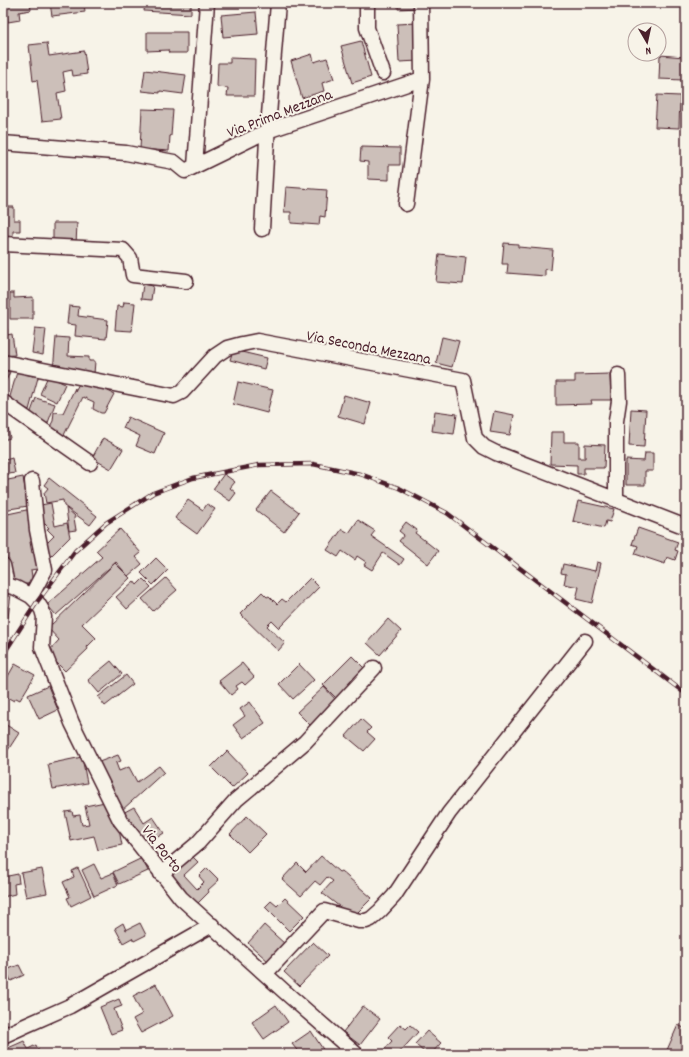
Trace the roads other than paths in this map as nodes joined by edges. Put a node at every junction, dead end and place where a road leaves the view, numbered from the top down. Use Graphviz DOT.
graph roads {
  1 [pos="207,3"];
  2 [pos="278,3"];
  3 [pos="367,3"];
  4 [pos="421,3"];
  5 [pos="383,73"];
  6 [pos="422,79"];
  7 [pos="267,132"];
  8 [pos="3,143"];
  9 [pos="195,166"];
  10 [pos="406,204"];
  11 [pos="262,229"];
  12 [pos="3,244"];
  13 [pos="186,281"];
  14 [pos="3,362"];
  15 [pos="618,375"];
  16 [pos="3,402"];
  17 [pos="90,463"];
  18 [pos="32,481"];
  19 [pos="616,500"];
  20 [pos="686,527"];
  21 [pos="3,565"];
  22 [pos="5,585"];
  23 [pos="34,599"];
  24 [pos="585,641"];
  25 [pos="374,668"];
  26 [pos="161,874"];
  27 [pos="212,925"];
  28 [pos="265,974"];
  29 [pos="3,1036"];
  30 [pos="356,1054"];
  1 -- 9 [label="street"];
  2 -- 7 [label="street"];
  3 -- 5 [label="street"];
  4 -- 6 [label="street"];
  6 -- 7 [label="street, Via Prima Mezzana"];
  6 -- 10 [label="street"];
  7 -- 9 [label="street, Via Prima Mezzana"];
  7 -- 11 [label="street"];
  8 -- 9 [label="street, Via Prima Mezzana"];
  12 -- 13 [label="street"];
  14 -- 19 [label="street, Via Seconda Mezzana"];
  15 -- 19 [label="street"];
  16 -- 17 [label="street"];
  18 -- 23 [label="street"];
  19 -- 20 [label="street, Via Seconda Mezzana"];
  21 -- 22 [label="street"];
  22 -- 23 [label="street"];
  23 -- 26 [label="street, Via Porto"];
  24 -- 28 [label="street"];
  25 -- 26 [label="street"];
  26 -- 27 [label="street, Via Porto"];
  27 -- 28 [label="street, Via Porto"];
  27 -- 29 [label="street"];
  28 -- 30 [label="street, Via Porto"];
}
